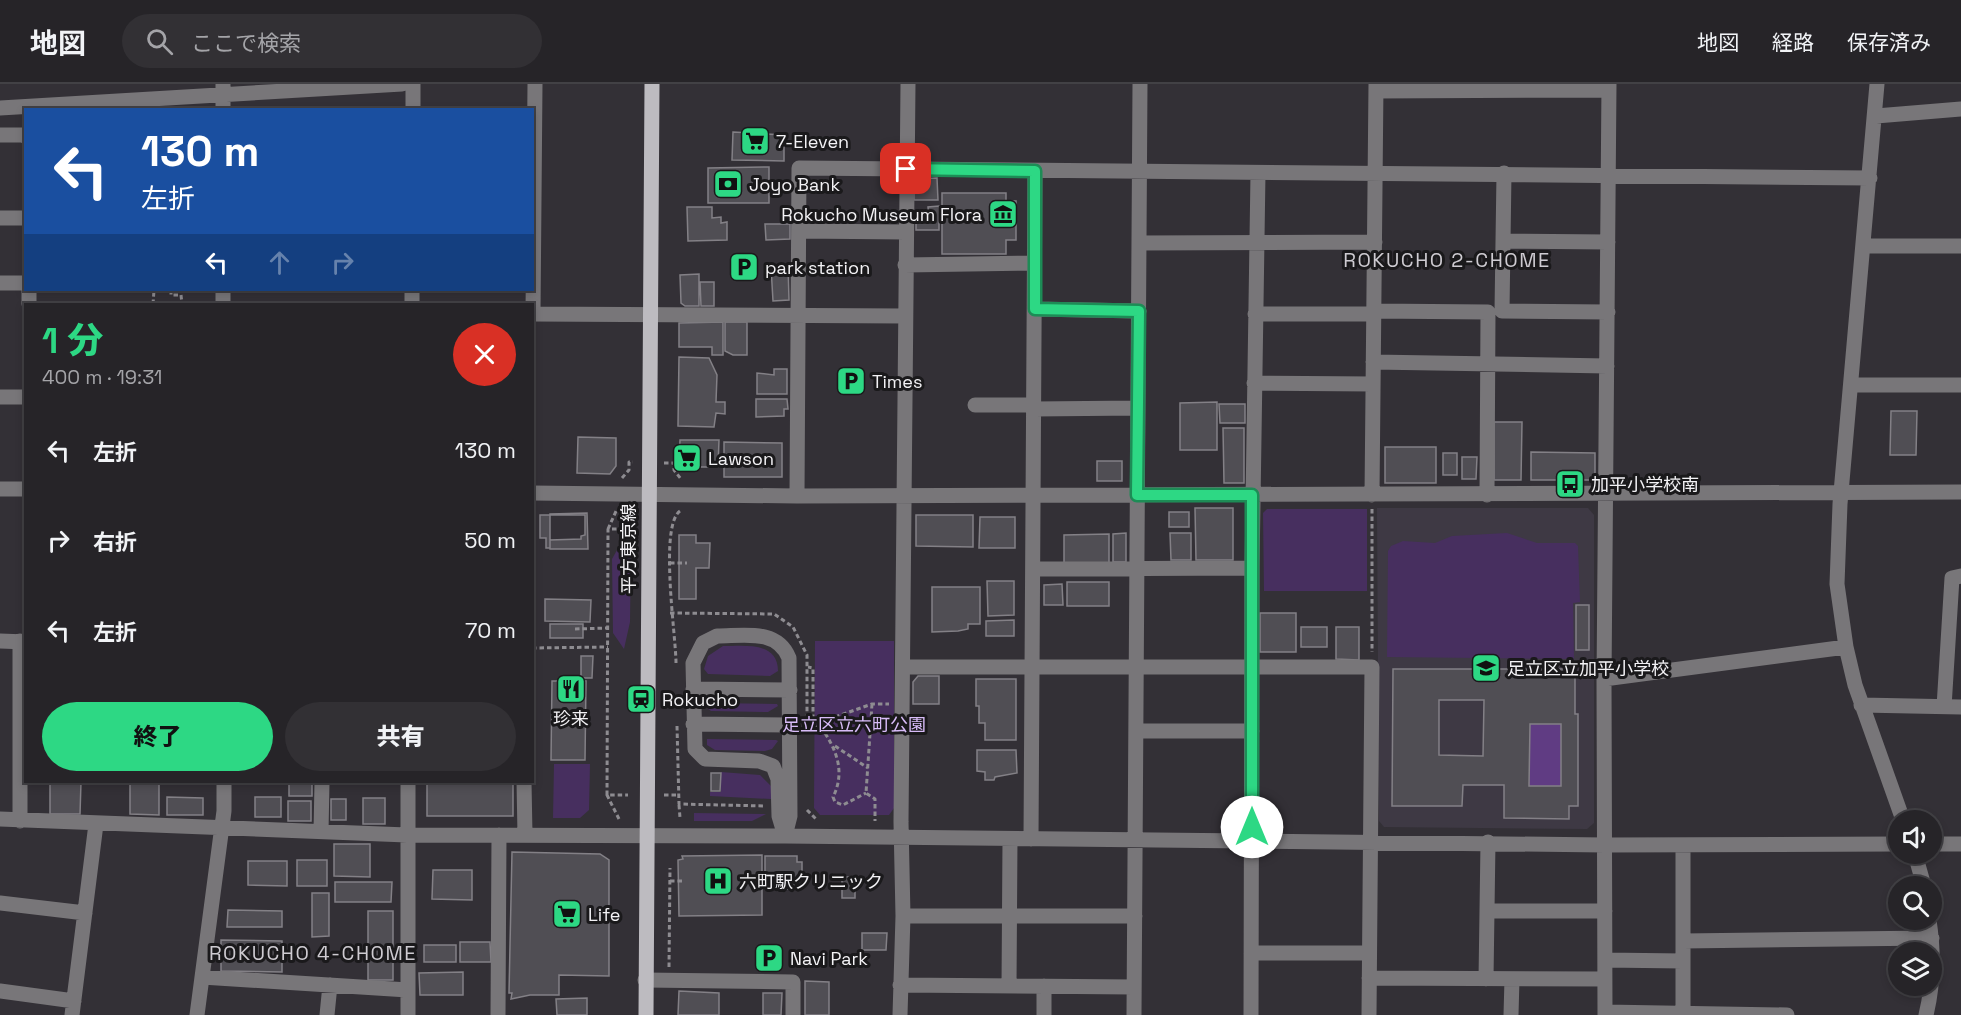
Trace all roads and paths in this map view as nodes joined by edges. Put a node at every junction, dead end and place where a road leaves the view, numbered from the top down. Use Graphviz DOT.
graph roads {
  1 [pos="390,84"];
  2 [pos="402,84"];
  3 [pos="413,84"];
  4 [pos="535,84"];
  5 [pos="652,84"];
  6 [pos="908,84"];
  7 [pos="1140,84"];
  8 [pos="1877,84"];
  9 [pos="1376,87"];
  10 [pos="1609,87"];
  11 [pos="223,96"];
  12 [pos="0,108"];
  13 [pos="413,108"];
  14 [pos="1961,109"];
  15 [pos="1876,116"];
  16 [pos="0,135"];
  17 [pos="24,135"];
  18 [pos="534,152"];
  19 [pos="906,169"];
  20 [pos="1375,171"];
  21 [pos="1139,172"];
  22 [pos="1035,173"];
  23 [pos="1258,173"];
  24 [pos="1504,173"];
  25 [pos="1608,174"];
  26 [pos="1870,178"];
  27 [pos="0,218"];
  28 [pos="24,218"];
  29 [pos="799,231"];
  30 [pos="906,232"];
  31 [pos="1257,241"];
  32 [pos="1503,241"];
  33 [pos="1375,242"];
  34 [pos="1608,242"];
  35 [pos="1139,243"];
  36 [pos="1864,246"];
  37 [pos="1961,246"];
  38 [pos="1034,263"];
  39 [pos="905,265"];
  40 [pos="0,282"];
  41 [pos="24,283"];
  42 [pos="171,291"];
  43 [pos="182,303"];
  44 [pos="1035,309"];
  45 [pos="1139,311"];
  46 [pos="1374,312"];
  47 [pos="1495,312"];
  48 [pos="1608,312"];
  49 [pos="534,314"];
  50 [pos="649,314"];
  51 [pos="798,314"];
  52 [pos="1255,314"];
  53 [pos="905,316"];
  54 [pos="1373,362"];
  55 [pos="1488,364"];
  56 [pos="1607,366"];
  57 [pos="1254,383"];
  58 [pos="1373,384"];
  59 [pos="1852,385"];
  60 [pos="1961,385"];
  61 [pos="0,397"];
  62 [pos="24,397"];
  63 [pos="975,405"];
  64 [pos="1034,407"];
  65 [pos="1138,408"];
  66 [pos="0,489"];
  67 [pos="24,489"];
  68 [pos="1841,492"];
  69 [pos="1961,492"];
  70 [pos="534,493"];
  71 [pos="1607,494"];
  72 [pos="648,495"];
  73 [pos="904,495"];
  74 [pos="1137,495"];
  75 [pos="1252,495"];
  76 [pos="1372,495"];
  77 [pos="1487,495"];
  78 [pos="797,496"];
  79 [pos="1034,496"];
  80 [pos="691,510"];
  81 [pos="648,529"];
  82 [pos="670,563"];
  83 [pos="687,563"];
  84 [pos="1252,567"];
  85 [pos="1034,568"];
  86 [pos="1137,568"];
  87 [pos="1961,576"];
  88 [pos="608,628"];
  89 [pos="575,629"];
  90 [pos="0,641"];
  91 [pos="22,642"];
  92 [pos="608,647"];
  93 [pos="1846,647"];
  94 [pos="534,648"];
  95 [pos="676,663"];
  96 [pos="807,667"];
  97 [pos="903,667"];
  98 [pos="1034,667"];
  99 [pos="1252,667"];
  100 [pos="1372,667"];
  101 [pos="1136,668"];
  102 [pos="1604,679"];
  103 [pos="693,689"];
  104 [pos="790,690"];
  105 [pos="872,704"];
  106 [pos="902,704"];
  107 [pos="1861,705"];
  108 [pos="1944,707"];
  109 [pos="1961,707"];
  110 [pos="677,723"];
  111 [pos="693,724"];
  112 [pos="790,725"];
  113 [pos="821,725"];
  114 [pos="807,727"];
  115 [pos="1136,731"];
  116 [pos="1252,731"];
  117 [pos="835,746"];
  118 [pos="868,768"];
  119 [pos="224,783"];
  120 [pos="322,783"];
  121 [pos="408,783"];
  122 [pos="524,783"];
  123 [pos="866,793"];
  124 [pos="607,795"];
  125 [pos="628,795"];
  126 [pos="664,795"];
  127 [pos="677,795"];
  128 [pos="679,804"];
  129 [pos="784,806"];
  130 [pos="1899,810"];
  131 [pos="680,818"];
  132 [pos="0,819"];
  133 [pos="619,819"];
  134 [pos="828,820"];
  135 [pos="882,820"];
  136 [pos="20,821"];
  137 [pos="96,824"];
  138 [pos="220,828"];
  139 [pos="321,832"];
  140 [pos="407,835"];
  141 [pos="499,835"];
  142 [pos="525,835"];
  143 [pos="646,836"];
  144 [pos="785,836"];
  145 [pos="901,838"];
  146 [pos="1010,839"];
  147 [pos="1031,839"];
  148 [pos="1134,840"];
  149 [pos="1252,841"];
  150 [pos="1370,842"];
  151 [pos="1488,842"];
  152 [pos="1602,844"];
  153 [pos="1888,844"];
  154 [pos="1942,844"];
  155 [pos="1961,844"];
  156 [pos="1683,845"];
  157 [pos="670,868"];
  158 [pos="669,881"];
  159 [pos="684,881"];
  160 [pos="0,903"];
  161 [pos="1487,911"];
  162 [pos="1605,911"];
  163 [pos="85,914"];
  164 [pos="1010,915"];
  165 [pos="903,916"];
  166 [pos="1135,916"];
  167 [pos="1931,930"];
  168 [pos="1932,938"];
  169 [pos="1683,941"];
  170 [pos="1251,953"];
  171 [pos="1369,954"];
  172 [pos="1605,960"];
  173 [pos="1683,961"];
  174 [pos="673,973"];
  175 [pos="202,978"];
  176 [pos="1369,978"];
  177 [pos="1486,979"];
  178 [pos="1512,979"];
  179 [pos="1605,979"];
  180 [pos="645,980"];
  181 [pos="330,985"];
  182 [pos="900,985"];
  183 [pos="1009,986"];
  184 [pos="1044,986"];
  185 [pos="1134,987"];
  186 [pos="408,990"];
  187 [pos="0,992"];
  188 [pos="73,1008"];
  189 [pos="1605,1013"];
  190 [pos="1680,1014"];
  191 [pos="197,1015"];
  192 [pos="327,1015"];
  193 [pos="408,1015"];
  194 [pos="498,1015"];
  195 [pos="646,1015"];
  196 [pos="793,1015"];
  197 [pos="900,1015"];
  198 [pos="1044,1015"];
  199 [pos="1134,1015"];
  200 [pos="1251,1015"];
  201 [pos="1369,1015"];
  202 [pos="1511,1015"];
  203 [pos="1736,1015"];
  204 [pos="1787,1015"];
  205 [pos="1926,1015"];
  1 -- 2 [label="street"];
  1 -- 11 [label="street"];
  3 -- 13 [label="street"];
  4 -- 18 [label="street"];
  5 -- 50 [label="main road, 平方東京線"];
  6 -- 19 [label="street"];
  7 -- 21 [label="street"];
  8 -- 15 [label="street"];
  9 -- 10 [label="street"];
  9 -- 20 [label="street"];
  10 -- 25 [label="street"];
  11 -- 12 [label="street"];
  14 -- 15 [label="street"];
  15 -- 26 [label="street"];
  16 -- 17 [label="street"];
  19 -- 22 [label="street"];
  19 -- 29 [label="street"];
  19 -- 30 [label="street"];
  20 -- 23 [label="street"];
  20 -- 24 [label="street"];
  20 -- 33 [label="street"];
  21 -- 22 [label="street"];
  21 -- 23 [label="street"];
  21 -- 35 [label="street"];
  22 -- 38 [label="street"];
  23 -- 31 [label="street"];
  24 -- 25 [label="street"];
  24 -- 32 [label="street"];
  25 -- 26 [label="street"];
  25 -- 34 [label="street"];
  26 -- 36 [label="street"];
  27 -- 28 [label="street"];
  29 -- 30 [label="street"];
  29 -- 51 [label="street"];
  30 -- 39 [label="street"];
  31 -- 33 [label="street"];
  31 -- 35 [label="street"];
  31 -- 52 [label="street"];
  32 -- 34 [label="street"];
  32 -- 47 [label="street"];
  33 -- 46 [label="street"];
  34 -- 48 [label="street"];
  35 -- 45 [label="street"];
  36 -- 37 [label="street"];
  36 -- 59 [label="street"];
  38 -- 39 [label="street"];
  38 -- 44 [label="street"];
  39 -- 53 [label="street"];
  40 -- 41 [label="street"];
  42 -- 43 [label="path"];
  44 -- 45 [label="street"];
  44 -- 64 [label="street"];
  45 -- 65 [label="street"];
  46 -- 47 [label="street"];
  46 -- 52 [label="street"];
  46 -- 54 [label="street"];
  47 -- 48 [label="street"];
  47 -- 55 [label="street"];
  48 -- 56 [label="street"];
  49 -- 50 [label="street"];
  50 -- 51 [label="street"];
  50 -- 72 [label="main road, 平方東京線"];
  51 -- 53 [label="street"];
  51 -- 78 [label="street"];
  52 -- 57 [label="street"];
  53 -- 73 [label="street"];
  54 -- 55 [label="street"];
  54 -- 58 [label="street"];
  55 -- 56 [label="street"];
  55 -- 77 [label="street"];
  56 -- 71 [label="street"];
  57 -- 58 [label="street"];
  57 -- 75 [label="street"];
  58 -- 76 [label="street"];
  59 -- 60 [label="street"];
  59 -- 68 [label="street"];
  61 -- 62 [label="street"];
  63 -- 64 [label="street"];
  64 -- 65 [label="street"];
  64 -- 79 [label="street"];
  65 -- 74 [label="street"];
  66 -- 67 [label="street"];
  68 -- 69 [label="street"];
  68 -- 71 [label="street"];
  68 -- 93 [label="street"];
  70 -- 72 [label="street"];
  71 -- 77 [label="street"];
  71 -- 102 [label="street"];
  72 -- 78 [label="street"];
  72 -- 81 [label="main road, 平方東京線"];
  73 -- 78 [label="street"];
  73 -- 79 [label="street"];
  73 -- 97 [label="street"];
  74 -- 75 [label="street"];
  74 -- 79 [label="street"];
  74 -- 86 [label="street"];
  75 -- 76 [label="street"];
  75 -- 84 [label="street"];
  76 -- 77 [label="street"];
  76 -- 100 [label="path"];
  79 -- 85 [label="street"];
  80 -- 82 [label="path"];
  81 -- 88 [label="path"];
  81 -- 143 [label="main road, 平方東京線"];
  82 -- 83 [label="path"];
  82 -- 95 [label="path"];
  84 -- 86 [label="street"];
  84 -- 99 [label="street"];
  85 -- 86 [label="street"];
  85 -- 98 [label="street"];
  86 -- 101 [label="street"];
  87 -- 108 [label="street"];
  88 -- 89 [label="path"];
  88 -- 92 [label="path"];
  90 -- 91 [label="street"];
  91 -- 136 [label="street"];
  92 -- 94 [label="path"];
  92 -- 124 [label="path"];
  93 -- 102 [label="street"];
  93 -- 107 [label="street"];
  96 -- 113 [label="path"];
  97 -- 98 [label="street"];
  97 -- 106 [label="street"];
  98 -- 101 [label="street"];
  98 -- 147 [label="street"];
  99 -- 100 [label="street"];
  99 -- 101 [label="street"];
  99 -- 116 [label="street"];
  100 -- 150 [label="street"];
  101 -- 115 [label="street"];
  102 -- 152 [label="street"];
  103 -- 104 [label="street"];
  103 -- 104 [label="street"];
  103 -- 111 [label="street"];
  104 -- 112 [label="street"];
  105 -- 106 [label="path"];
  105 -- 113 [label="path"];
  105 -- 118 [label="path"];
  106 -- 145 [label="street"];
  107 -- 108 [label="street"];
  107 -- 130 [label="street"];
  108 -- 109 [label="street"];
  110 -- 127 [label="path"];
  111 -- 112 [label="street"];
  111 -- 129 [label="street"];
  112 -- 129 [label="street"];
  113 -- 114 [label="path"];
  113 -- 117 [label="path"];
  115 -- 116 [label="street"];
  115 -- 148 [label="street"];
  116 -- 149 [label="street"];
  117 -- 118 [label="path"];
  117 -- 123 [label="path"];
  118 -- 123 [label="path"];
  119 -- 138 [label="street"];
  120 -- 139 [label="street"];
  121 -- 140 [label="street"];
  122 -- 142 [label="street"];
  123 -- 135 [label="path"];
  124 -- 125 [label="path"];
  124 -- 133 [label="path"];
  126 -- 127 [label="path"];
  127 -- 128 [label="path"];
  128 -- 129 [label="path"];
  128 -- 131 [label="path"];
  129 -- 134 [label="path"];
  129 -- 144 [label="street"];
  132 -- 136 [label="street"];
  136 -- 137 [label="street"];
  137 -- 138 [label="street"];
  137 -- 163 [label="street"];
  138 -- 139 [label="street"];
  138 -- 175 [label="street"];
  139 -- 140 [label="street"];
  140 -- 141 [label="street"];
  140 -- 186 [label="street"];
  141 -- 142 [label="street"];
  141 -- 194 [label="street"];
  142 -- 143 [label="street"];
  143 -- 144 [label="street"];
  143 -- 180 [label="main road, 平方東京線"];
  144 -- 145 [label="street"];
  145 -- 146 [label="street"];
  145 -- 165 [label="street"];
  146 -- 147 [label="street"];
  146 -- 164 [label="street"];
  147 -- 148 [label="street"];
  148 -- 149 [label="street"];
  148 -- 166 [label="street"];
  149 -- 150 [label="street"];
  149 -- 170 [label="street"];
  150 -- 151 [label="street"];
  150 -- 171 [label="street"];
  151 -- 152 [label="street"];
  151 -- 161 [label="street"];
  152 -- 156 [label="street"];
  152 -- 162 [label="street"];
  153 -- 156 [label="street"];
  154 -- 155 [label="street"];
  156 -- 169 [label="street"];
  157 -- 158 [label="path"];
  158 -- 159 [label="path"];
  158 -- 174 [label="path"];
  160 -- 163 [label="street"];
  161 -- 162 [label="street"];
  161 -- 177 [label="street"];
  162 -- 172 [label="street"];
  163 -- 188 [label="street"];
  164 -- 165 [label="street"];
  164 -- 166 [label="street"];
  164 -- 183 [label="street"];
  165 -- 182 [label="street"];
  166 -- 185 [label="street"];
  167 -- 168 [label="street"];
  168 -- 169 [label="street"];
  168 -- 205 [label="street"];
  169 -- 173 [label="street"];
  170 -- 171 [label="street"];
  170 -- 200 [label="street"];
  171 -- 176 [label="street"];
  172 -- 173 [label="street"];
  172 -- 179 [label="street"];
  173 -- 190 [label="street"];
  175 -- 181 [label="street"];
  175 -- 191 [label="street"];
  176 -- 177 [label="street"];
  176 -- 201 [label="street"];
  177 -- 178 [label="street"];
  178 -- 179 [label="street"];
  178 -- 202 [label="street"];
  179 -- 189 [label="street"];
  180 -- 195 [label="main road, 平方東京線"];
  180 -- 196 [label="street"];
  181 -- 186 [label="street"];
  181 -- 192 [label="street"];
  182 -- 183 [label="street"];
  182 -- 197 [label="street"];
  183 -- 184 [label="street"];
  184 -- 185 [label="street"];
  184 -- 198 [label="street"];
  185 -- 199 [label="street"];
  186 -- 193 [label="street"];
  187 -- 188 [label="street"];
  189 -- 190 [label="street"];
  190 -- 203 [label="street"];
  203 -- 204 [label="street"];
}
